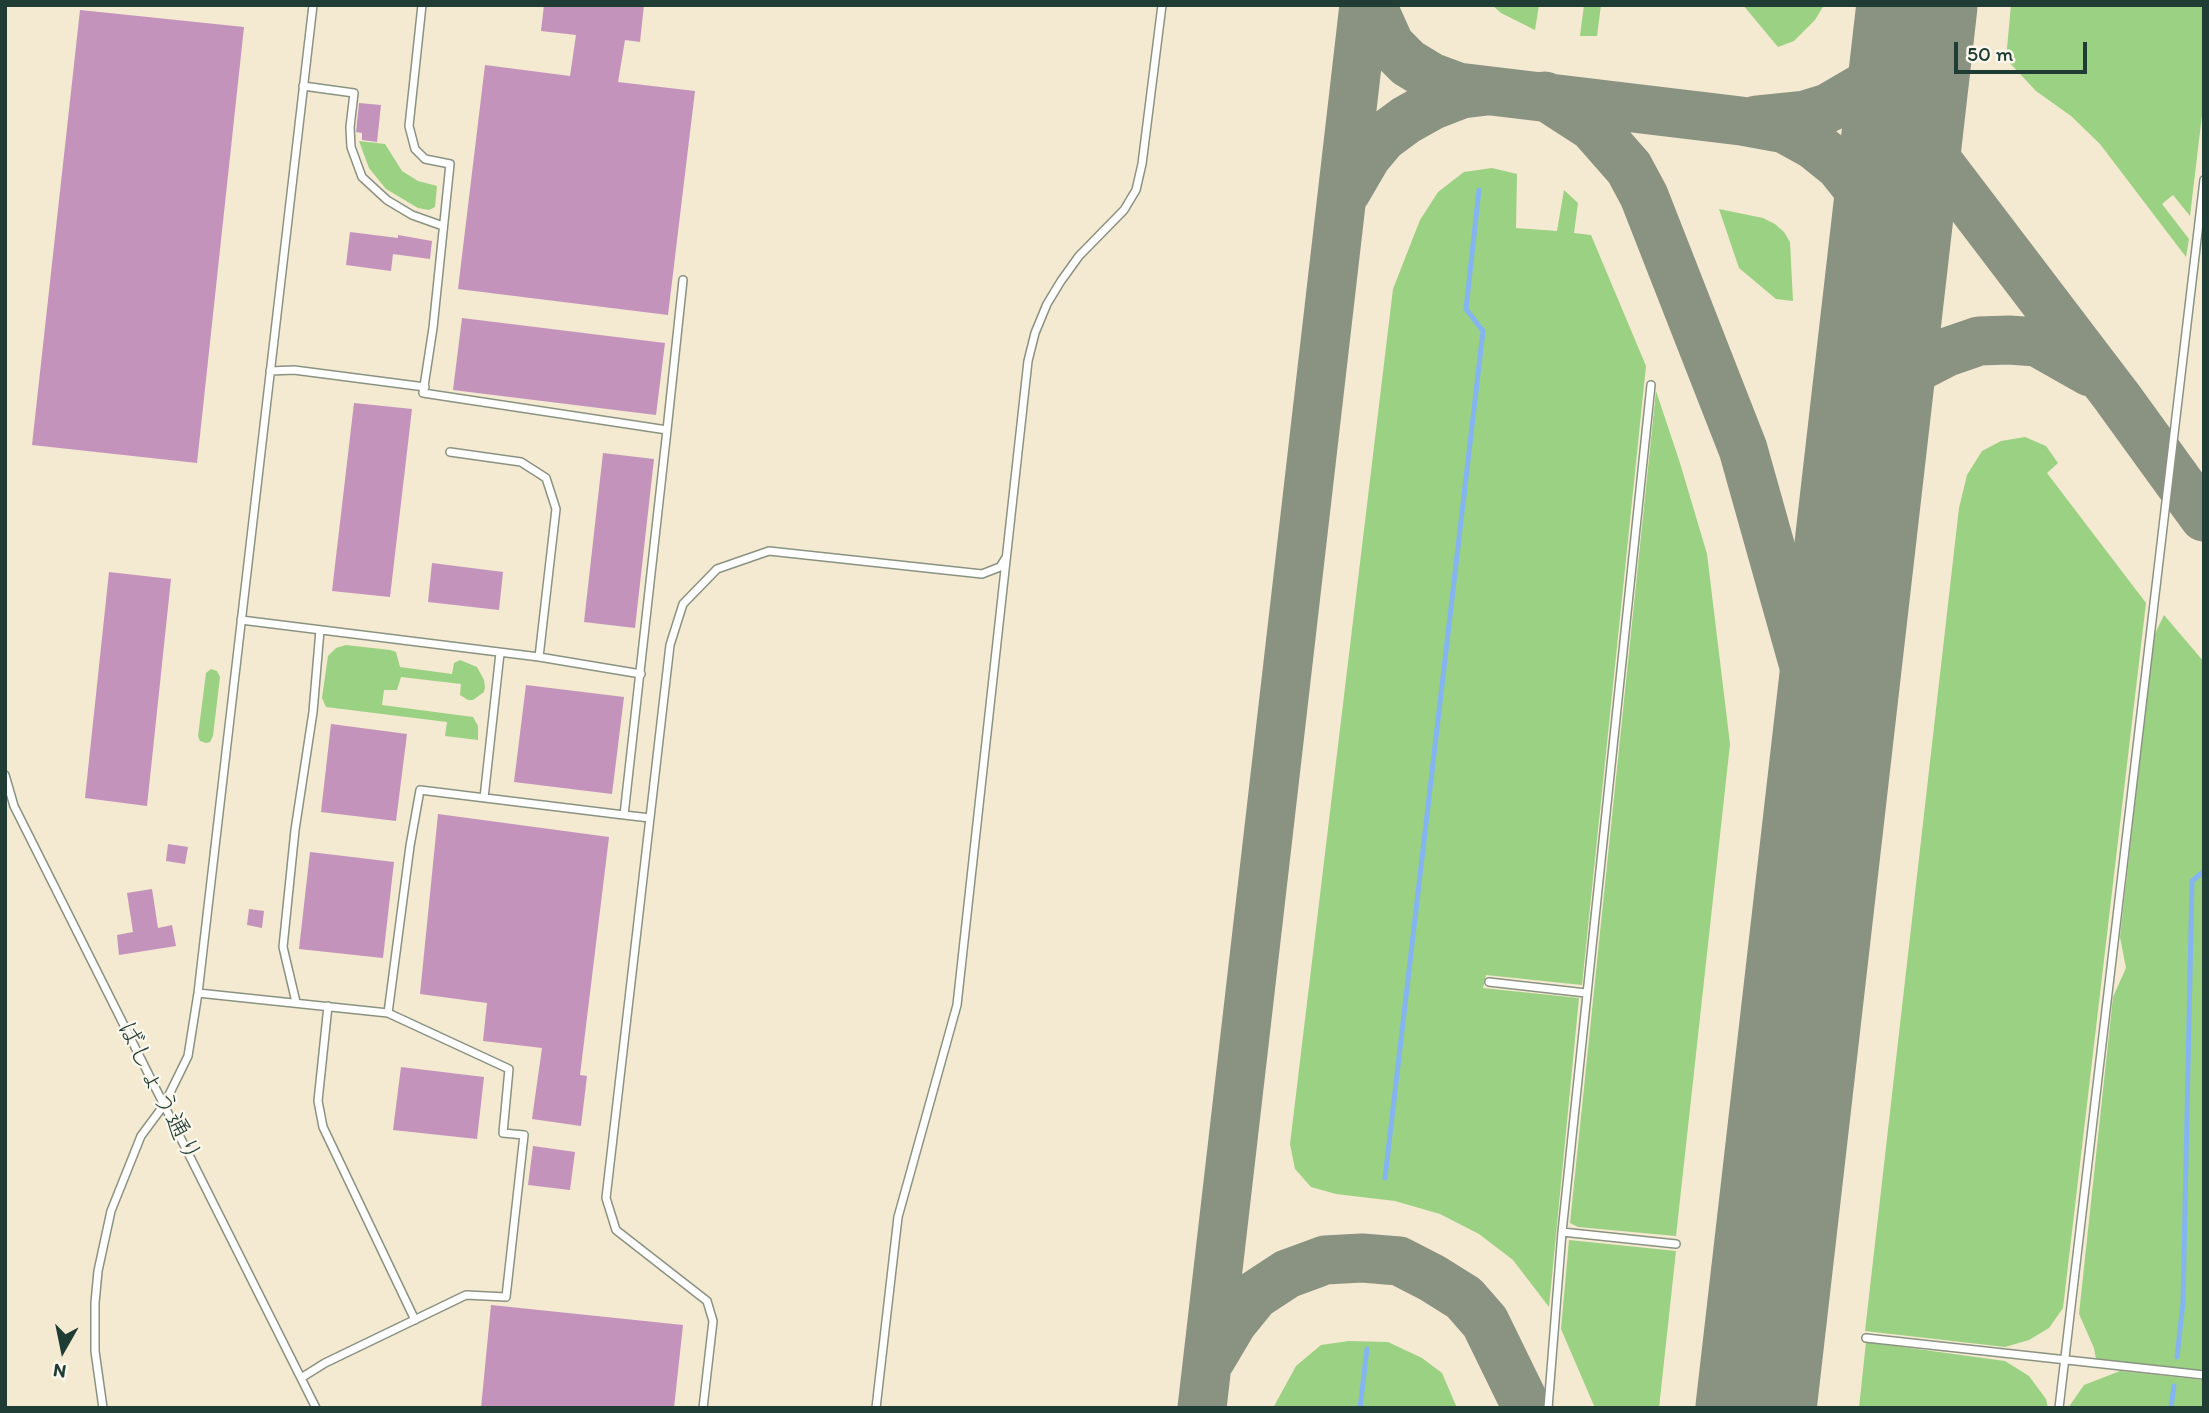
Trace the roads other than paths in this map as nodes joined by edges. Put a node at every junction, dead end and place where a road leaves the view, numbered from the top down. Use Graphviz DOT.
graph roads {
  1 [pos="313,5"];
  2 [pos="422,5"];
  3 [pos="1162,5"];
  4 [pos="303,86"];
  5 [pos="2204,180"];
  6 [pos="443,226"];
  7 [pos="683,280"];
  8 [pos="270,371"];
  9 [pos="1651,385"];
  10 [pos="425,387"];
  11 [pos="667,430"];
  12 [pos="450,452"];
  13 [pos="1006,557"];
  14 [pos="241,620"];
  15 [pos="320,630"];
  16 [pos="499,653"];
  17 [pos="539,657"];
  18 [pos="641,674"];
  19 [pos="5,775"];
  20 [pos="484,798"];
  21 [pos="14,806"];
  22 [pos="5,812"];
  23 [pos="624,815"];
  24 [pos="650,818"];
  25 [pos="1489,982"];
  26 [pos="198,993"];
  27 [pos="1586,993"];
  28 [pos="296,1002"];
  29 [pos="328,1006"];
  30 [pos="388,1013"];
  31 [pos="164,1105"];
  32 [pos="1562,1232"];
  33 [pos="1676,1244"];
  34 [pos="415,1320"];
  35 [pos="1867,1338"];
  36 [pos="2064,1359"];
  37 [pos="2204,1375"];
  38 [pos="301,1378"];
  39 [pos="103,1408"];
  40 [pos="316,1408"];
  41 [pos="703,1408"];
  42 [pos="876,1408"];
  43 [pos="1548,1408"];
  44 [pos="2059,1408"];
  1 -- 4 [label="lane"];
  2 -- 6 [label="lane"];
  3 -- 13 [label="lane"];
  4 -- 6 [label="lane"];
  4 -- 8 [label="lane"];
  5 -- 36 [label="lane"];
  6 -- 10 [label="lane"];
  7 -- 11 [label="lane"];
  8 -- 10 [label="lane"];
  8 -- 14 [label="lane"];
  9 -- 27 [label="lane"];
  10 -- 11 [label="lane"];
  11 -- 18 [label="lane"];
  12 -- 17 [label="lane"];
  13 -- 24 [label="lane"];
  13 -- 42 [label="lane"];
  14 -- 15 [label="lane"];
  14 -- 26 [label="lane"];
  15 -- 16 [label="lane"];
  15 -- 28 [label="lane"];
  16 -- 17 [label="lane"];
  16 -- 20 [label="lane"];
  17 -- 18 [label="lane"];
  18 -- 23 [label="lane"];
  19 -- 21 [label="lane, ばしょう通り"];
  20 -- 23 [label="lane"];
  20 -- 30 [label="lane"];
  21 -- 22 [label="lane"];
  21 -- 31 [label="lane, ばしょう通り"];
  23 -- 24 [label="lane"];
  24 -- 41 [label="lane"];
  25 -- 27 [label="lane"];
  26 -- 28 [label="lane"];
  26 -- 31 [label="lane"];
  27 -- 32 [label="lane"];
  28 -- 29 [label="lane"];
  29 -- 30 [label="lane"];
  29 -- 34 [label="lane"];
  30 -- 34 [label="lane"];
  31 -- 38 [label="lane, ばしょう通り"];
  31 -- 39 [label="lane"];
  32 -- 33 [label="lane"];
  32 -- 43 [label="lane"];
  34 -- 38 [label="lane"];
  35 -- 36 [label="lane"];
  36 -- 37 [label="lane"];
  36 -- 44 [label="lane"];
  38 -- 40 [label="lane, ばしょう通り"];
}
